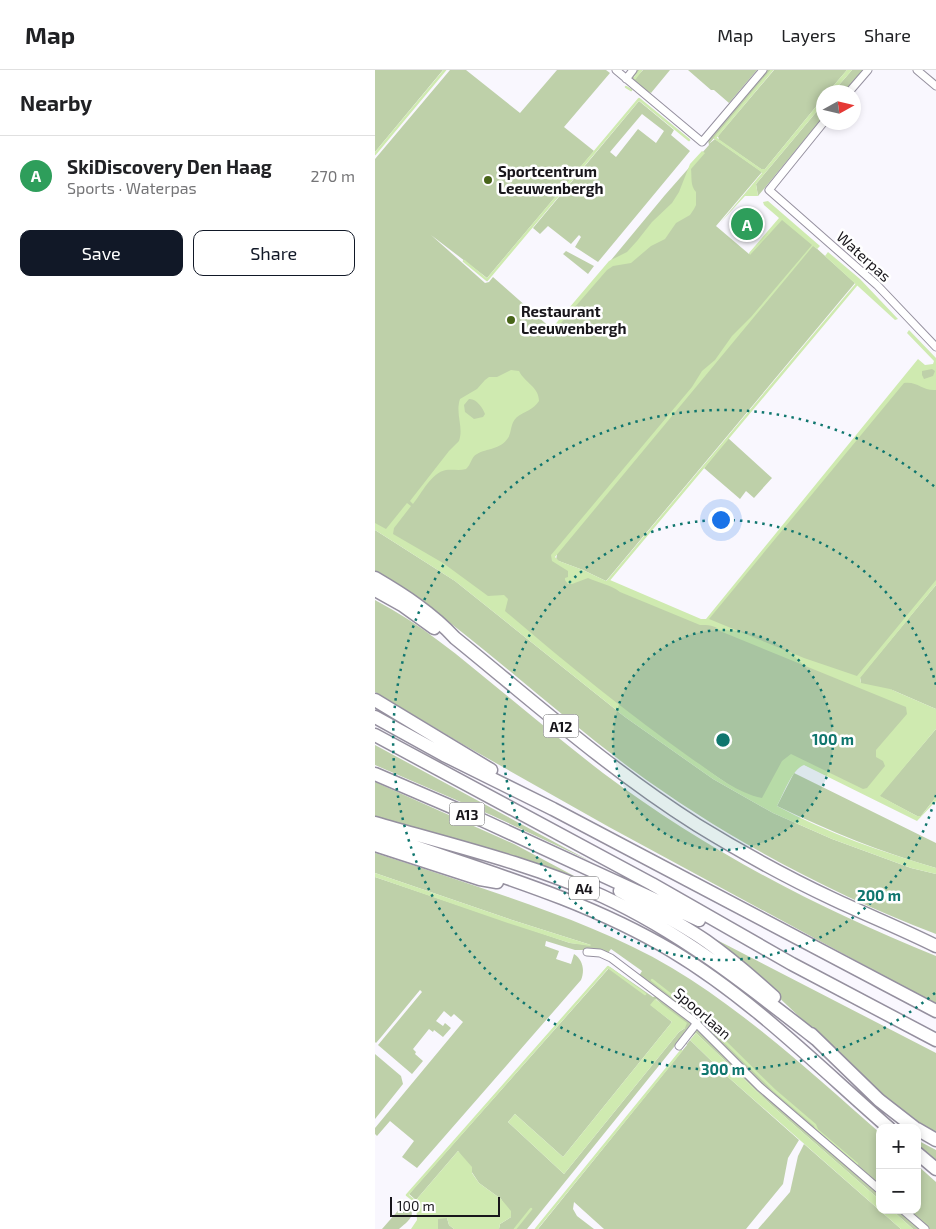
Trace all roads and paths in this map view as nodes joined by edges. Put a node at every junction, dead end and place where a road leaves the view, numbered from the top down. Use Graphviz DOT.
graph roads {
  1 [pos="616,70"];
  2 [pos="633,70"];
  3 [pos="763,70"];
  4 [pos="868,70"];
  5 [pos="917,70"];
  6 [pos="626,78"];
  7 [pos="855,85"];
  8 [pos="936,86"];
  9 [pos="818,130"];
  10 [pos="936,347"];
  11 [pos="375,578"];
  12 [pos="375,590"];
  13 [pos="455,638"];
  14 [pos="375,700"];
  15 [pos="375,717"];
  16 [pos="375,735"];
  17 [pos="375,774"];
  18 [pos="553,809"];
  19 [pos="375,823"];
  20 [pos="375,833"];
  21 [pos="375,846"];
  22 [pos="559,855"];
  23 [pos="555,895"];
  24 [pos="913,934"];
  25 [pos="936,941"];
  26 [pos="936,946"];
  27 [pos="587,952"];
  28 [pos="792,964"];
  29 [pos="936,1011"];
  30 [pos="697,1023"];
  31 [pos="816,1040"];
  32 [pos="936,1040"];
  33 [pos="679,1046"];
  34 [pos="884,1124"];
  35 [pos="910,1124"];
  36 [pos="921,1132"];
  37 [pos="936,1140"];
  38 [pos="921,1156"];
  39 [pos="936,1169"];
  40 [pos="876,1187"];
  41 [pos="908,1214"];
  42 [pos="925,1229"];
  1 -- 6 [label="street"];
  2 -- 6 [label="street"];
  3 -- 6 [label="street"];
  4 -- 7 [label="street"];
  5 -- 8 [label="street"];
  9 -- 10 [label="street, Waterpas"];
  11 -- 13 [label="highway, A12"];
  12 -- 13 [label="highway, A12"];
  13 -- 24 [label="highway, A12"];
  14 -- 18 [label="highway"];
  15 -- 18 [label="highway"];
  16 -- 28 [label="highway, A4"];
  17 -- 22 [label="highway, A13"];
  18 -- 29 [label="highway"];
  19 -- 31 [label="highway, A4"];
  20 -- 23 [label="highway, A4"];
  21 -- 23 [label="highway"];
  22 -- 28 [label="highway, A13"];
  22 -- 31 [label="highway, A4"];
  23 -- 34 [label="highway, A4"];
  24 -- 25 [label="highway, A12"];
  24 -- 26 [label="highway, A12"];
  27 -- 30 [label="street, Spoorlaan"];
  28 -- 32 [label="highway, A4"];
  30 -- 33 [label="street"];
  30 -- 40 [label="street, Spoorlaan"];
  31 -- 35 [label="highway, A4"];
  36 -- 37 [label="highway, A4"];
  38 -- 39 [label="highway"];
  41 -- 42 [label="street"];
}
